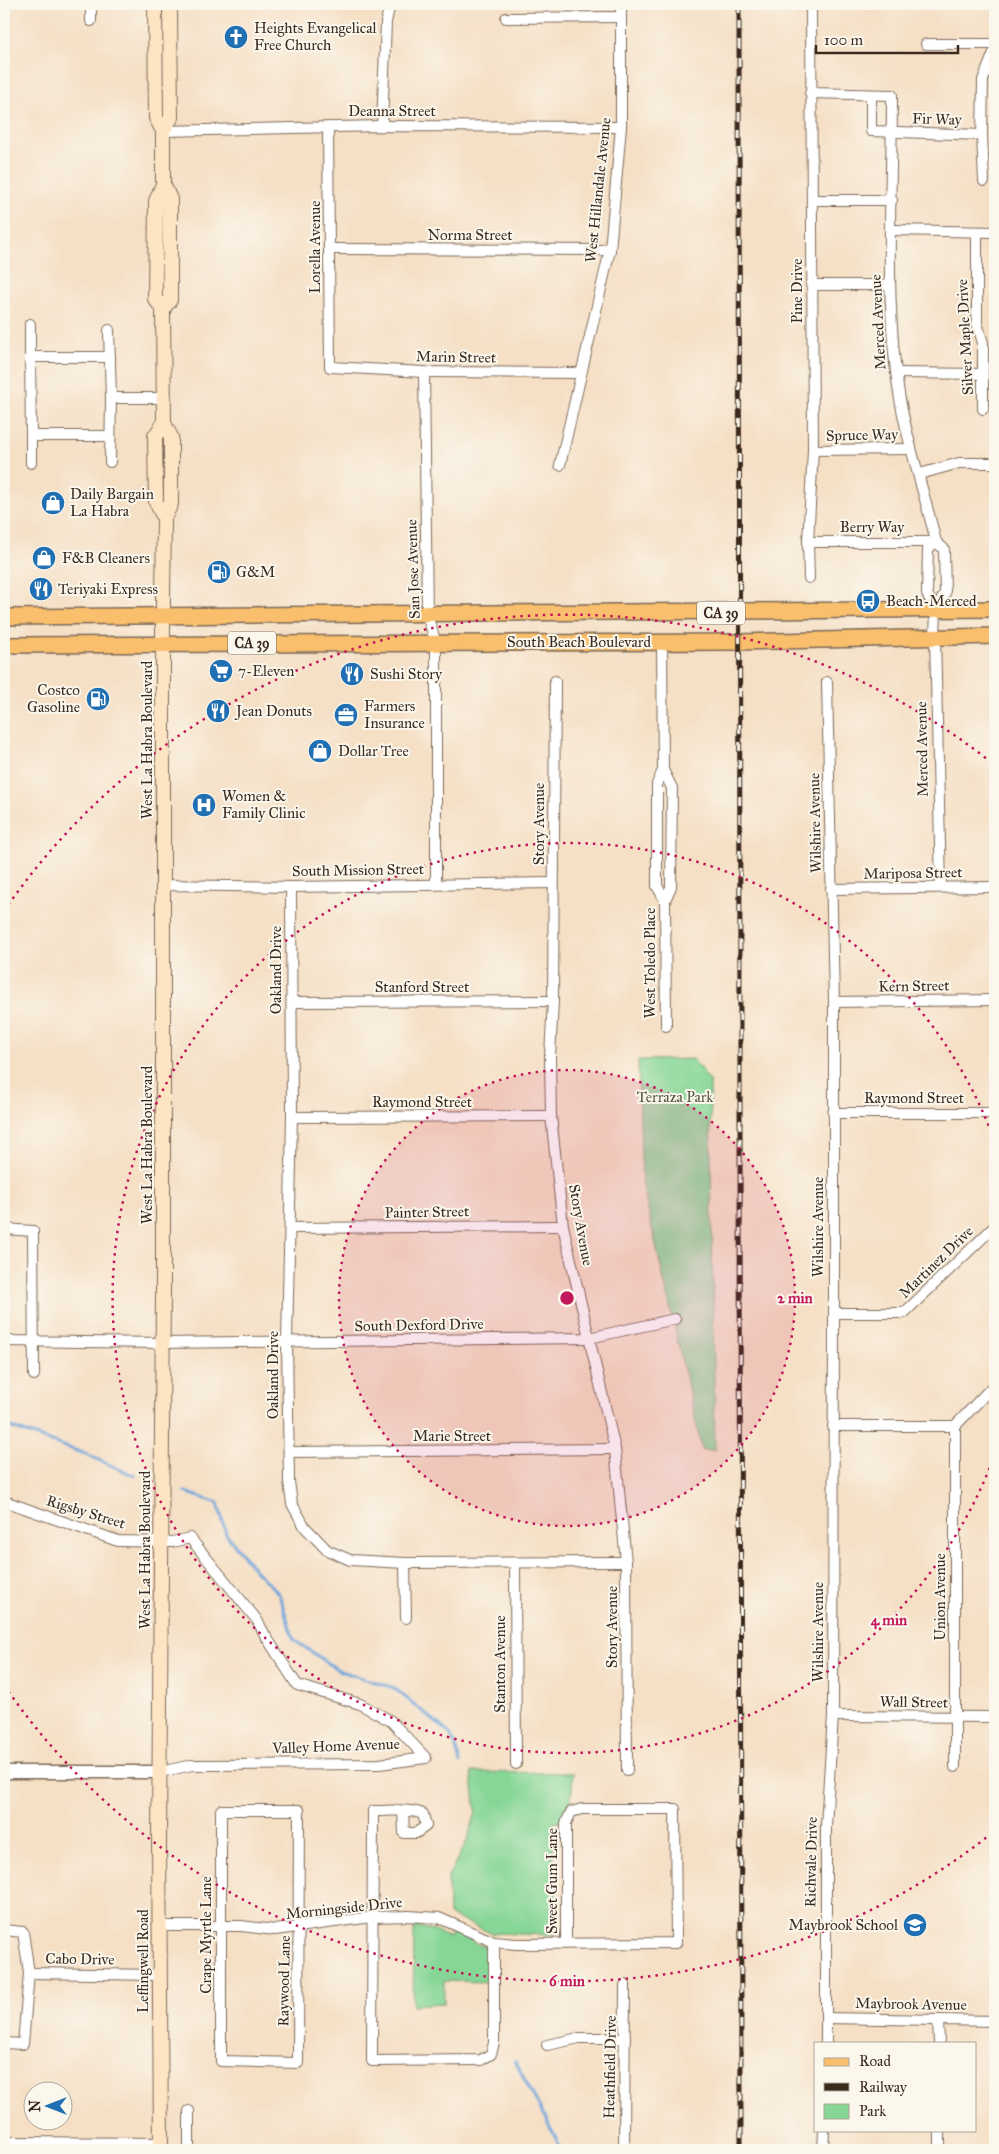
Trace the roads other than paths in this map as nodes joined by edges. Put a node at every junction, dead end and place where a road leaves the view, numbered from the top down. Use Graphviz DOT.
graph roads {
  1 [pos="91,4"];
  2 [pos="156,4"];
  3 [pos="170,4"];
  4 [pos="390,4"];
  5 [pos="620,4"];
  6 [pos="811,4"];
  7 [pos="620,17"];
  8 [pos="506,18"];
  9 [pos="91,21"];
  10 [pos="926,44"];
  11 [pos="995,44"];
  12 [pos="995,50"];
  13 [pos="810,93"];
  14 [pos="872,95"];
  15 [pos="382,126"];
  16 [pos="328,127"];
  17 [pos="622,127"];
  18 [pos="163,131"];
  19 [pos="892,133"];
  20 [pos="982,135"];
  21 [pos="984,181"];
  22 [pos="812,200"];
  23 [pos="892,200"];
  24 [pos="892,230"];
  25 [pos="995,232"];
  26 [pos="977,233"];
  27 [pos="330,249"];
  28 [pos="610,250"];
  29 [pos="812,285"];
  30 [pos="890,285"];
  31 [pos="30,324"];
  32 [pos="109,330"];
  33 [pos="30,357"];
  34 [pos="110,357"];
  35 [pos="330,367"];
  36 [pos="424,372"];
  37 [pos="581,372"];
  38 [pos="896,373"];
  39 [pos="983,374"];
  40 [pos="111,398"];
  41 [pos="164,398"];
  42 [pos="983,409"];
  43 [pos="31,436"];
  44 [pos="109,436"];
  45 [pos="911,449"];
  46 [pos="813,450"];
  47 [pos="110,462"];
  48 [pos="995,462"];
  49 [pos="31,463"];
  50 [pos="560,465"];
  51 [pos="920,474"];
  52 [pos="808,542"];
  53 [pos="936,542"];
  54 [pos="809,578"];
  55 [pos="936,610"];
  56 [pos="995,610"];
  57 [pos="427,615"];
  58 [pos="163,616"];
  59 [pos="4,617"];
  60 [pos="935,636"];
  61 [pos="995,636"];
  62 [pos="662,642"];
  63 [pos="163,643"];
  64 [pos="436,643"];
  65 [pos="4,645"];
  66 [pos="555,681"];
  67 [pos="827,682"];
  68 [pos="664,770"];
  69 [pos="553,883"];
  70 [pos="436,884"];
  71 [pos="162,885"];
  72 [pos="291,887"];
  73 [pos="941,887"];
  74 [pos="995,887"];
  75 [pos="831,889"];
  76 [pos="665,900"];
  77 [pos="995,1000"];
  78 [pos="553,1001"];
  79 [pos="292,1002"];
  80 [pos="834,1002"];
  81 [pos="666,1026"];
  82 [pos="833,1113"];
  83 [pos="995,1113"];
  84 [pos="551,1116"];
  85 [pos="292,1117"];
  86 [pos="563,1226"];
  87 [pos="995,1226"];
  88 [pos="291,1228"];
  89 [pos="4,1230"];
  90 [pos="834,1313"];
  91 [pos="675,1319"];
  92 [pos="589,1338"];
  93 [pos="4,1341"];
  94 [pos="287,1341"];
  95 [pos="34,1342"];
  96 [pos="162,1343"];
  97 [pos="34,1375"];
  98 [pos="995,1384"];
  99 [pos="833,1426"];
  100 [pos="955,1426"];
  101 [pos="614,1449"];
  102 [pos="289,1452"];
  103 [pos="4,1501"];
  104 [pos="161,1542"];
  105 [pos="626,1562"];
  106 [pos="404,1563"];
  107 [pos="515,1564"];
  108 [pos="406,1618"];
  109 [pos="833,1716"];
  110 [pos="955,1717"];
  111 [pos="995,1717"];
  112 [pos="516,1764"];
  113 [pos="955,1767"];
  114 [pos="628,1770"];
  115 [pos="4,1772"];
  116 [pos="160,1772"];
  117 [pos="831,1772"];
  118 [pos="623,1809"];
  119 [pos="299,1810"];
  120 [pos="403,1811"];
  121 [pos="372,1917"];
  122 [pos="160,1926"];
  123 [pos="220,1926"];
  124 [pos="300,1928"];
  125 [pos="4,1930"];
  126 [pos="494,1942"];
  127 [pos="566,1944"];
  128 [pos="29,1973"];
  129 [pos="160,1975"];
  130 [pos="625,1985"];
  131 [pos="826,2018"];
  132 [pos="938,2020"];
  133 [pos="995,2021"];
  134 [pos="625,2038"];
  135 [pos="826,2042"];
  136 [pos="938,2042"];
  137 [pos="4,2043"];
  138 [pos="547,2045"];
  139 [pos="298,2063"];
  140 [pos="189,2111"];
  141 [pos="824,2132"];
  142 [pos="940,2132"];
  143 [pos="4,2142"];
  144 [pos="87,2146"];
  145 [pos="161,2146"];
  146 [pos="189,2150"];
  147 [pos="624,2150"];
  148 [pos="823,2150"];
  149 [pos="940,2150"];
  1 -- 9 [label="street"];
  2 -- 18 [label="main road, West La Habra Boulevard"];
  3 -- 18 [label="main road, West La Habra Boulevard"];
  4 -- 15 [label="street"];
  5 -- 7 [label="street, West Hillandale Avenue"];
  6 -- 13 [label="street, Pine Drive"];
  7 -- 8 [label="street"];
  7 -- 17 [label="street, West Hillandale Avenue"];
  10 -- 11 [label="street"];
  12 -- 20 [label="street"];
  13 -- 14 [label="street"];
  13 -- 22 [label="street, Pine Drive"];
  14 -- 19 [label="street, Fir Way"];
  14 -- 19 [label="street, Merced Avenue"];
  15 -- 16 [label="street, Deanna Street"];
  15 -- 17 [label="street, Deanna Street"];
  16 -- 18 [label="street, Deanna Street"];
  16 -- 27 [label="street, Lorella Avenue"];
  17 -- 28 [label="street, West Hillandale Avenue"];
  18 -- 41 [label="main road, West La Habra Boulevard"];
  19 -- 20 [label="street, Fir Way"];
  19 -- 23 [label="street, Merced Avenue"];
  20 -- 21 [label="street"];
  22 -- 23 [label="street"];
  22 -- 29 [label="street, Pine Drive"];
  23 -- 24 [label="street, Merced Avenue"];
  24 -- 26 [label="street"];
  24 -- 30 [label="street, Merced Avenue"];
  25 -- 26 [label="street"];
  26 -- 39 [label="street, Silver Maple Drive"];
  27 -- 28 [label="street, Norma Street"];
  27 -- 35 [label="street, Lorella Avenue"];
  28 -- 37 [label="street, West Hillandale Avenue"];
  29 -- 30 [label="street"];
  29 -- 46 [label="street, Pine Drive"];
  30 -- 38 [label="street, Merced Avenue"];
  31 -- 33 [label="street"];
  32 -- 34 [label="street"];
  33 -- 34 [label="street"];
  33 -- 43 [label="street"];
  34 -- 40 [label="street"];
  35 -- 36 [label="street, Marin Street"];
  36 -- 37 [label="street, Marin Street"];
  36 -- 57 [label="street, San Jose Avenue"];
  37 -- 50 [label="street, West Hillandale Avenue"];
  38 -- 39 [label="street"];
  38 -- 45 [label="street, Merced Avenue"];
  39 -- 42 [label="street, Silver Maple Drive"];
  40 -- 41 [label="street"];
  40 -- 44 [label="street"];
  41 -- 58 [label="main road, West La Habra Boulevard"];
  43 -- 44 [label="street"];
  43 -- 49 [label="street"];
  44 -- 47 [label="street"];
  45 -- 46 [label="street, Spruce Way"];
  45 -- 51 [label="street, Merced Avenue"];
  46 -- 52 [label="street, Pine Drive"];
  48 -- 51 [label="street"];
  51 -- 53 [label="street, Merced Avenue"];
  52 -- 53 [label="street, Berry Way"];
  52 -- 54 [label="street, Pine Drive"];
  53 -- 55 [label="street, Merced Avenue"];
  53 -- 55 [label="street, Merced Avenue"];
  55 -- 56 [label="main road, South Beach Boulevard / CA 39"];
  55 -- 57 [label="main road, South Beach Boulevard / CA 39"];
  55 -- 60 [label="street, Merced Avenue"];
  57 -- 58 [label="main road, South Beach Boulevard / CA 39"];
  57 -- 64 [label="street, San Jose Avenue"];
  58 -- 59 [label="main road, CA 39"];
  58 -- 63 [label="main road, West La Habra Boulevard"];
  60 -- 61 [label="main road, South Beach Boulevard / CA 39"];
  60 -- 62 [label="main road, South Beach Boulevard / CA 39"];
  60 -- 73 [label="street, Merced Avenue"];
  62 -- 64 [label="main road, South Beach Boulevard / CA 39"];
  62 -- 68 [label="street, West Toledo Place"];
  63 -- 64 [label="main road, South Beach Boulevard / CA 39"];
  63 -- 65 [label="main road, CA 39"];
  63 -- 71 [label="main road, West La Habra Boulevard"];
  64 -- 70 [label="street, San Jose Avenue"];
  66 -- 69 [label="street, Story Avenue"];
  67 -- 75 [label="street, Wilshire Avenue"];
  68 -- 76 [label="street, West Toledo Place"];
  68 -- 76 [label="street, West Toledo Place"];
  69 -- 70 [label="street, South Mission Street"];
  69 -- 78 [label="street, Story Avenue"];
  70 -- 72 [label="street, South Mission Street"];
  71 -- 72 [label="street, South Mission Street"];
  71 -- 96 [label="main road, West La Habra Boulevard"];
  72 -- 79 [label="street, Oakland Drive"];
  73 -- 74 [label="street, Mariposa Street"];
  73 -- 75 [label="street, Mariposa Street"];
  75 -- 80 [label="street, Wilshire Avenue"];
  76 -- 81 [label="street, West Toledo Place"];
  77 -- 80 [label="street, Kern Street"];
  78 -- 79 [label="street, Stanford Street"];
  78 -- 84 [label="street, Story Avenue"];
  79 -- 85 [label="street, Oakland Drive"];
  80 -- 82 [label="street, Wilshire Avenue"];
  82 -- 83 [label="street, Raymond Street"];
  82 -- 90 [label="street, Wilshire Avenue"];
  84 -- 85 [label="street, Raymond Street"];
  84 -- 86 [label="street, Story Avenue"];
  85 -- 88 [label="street, Oakland Drive"];
  86 -- 88 [label="street, Painter Street"];
  86 -- 92 [label="street, Story Avenue"];
  87 -- 90 [label="street, Martinez Drive"];
  88 -- 94 [label="street, Oakland Drive"];
  89 -- 95 [label="street"];
  90 -- 99 [label="street, Wilshire Avenue"];
  91 -- 92 [label="street, South Dexford Drive"];
  92 -- 94 [label="street, South Dexford Drive"];
  92 -- 101 [label="street, Story Avenue"];
  93 -- 95 [label="street, South Dexford Drive"];
  94 -- 96 [label="street, South Dexford Drive"];
  94 -- 102 [label="street, Oakland Drive"];
  95 -- 96 [label="street, South Dexford Drive"];
  95 -- 97 [label="street"];
  96 -- 104 [label="main road, West La Habra Boulevard"];
  98 -- 100 [label="street"];
  99 -- 100 [label="street"];
  99 -- 109 [label="street, Wilshire Avenue"];
  100 -- 110 [label="street, Union Avenue"];
  101 -- 102 [label="street, Marie Street"];
  101 -- 105 [label="street, Story Avenue"];
  102 -- 106 [label="street, Oakland Drive"];
  103 -- 104 [label="street, Rigsby Street"];
  104 -- 116 [label="main road, West La Habra Boulevard"];
  104 -- 116 [label="street, Valley Home Avenue"];
  105 -- 107 [label="street, Oakland Drive"];
  105 -- 114 [label="street, Story Avenue"];
  106 -- 107 [label="street, Oakland Drive"];
  106 -- 108 [label="street"];
  107 -- 112 [label="street, Stanton Avenue"];
  109 -- 110 [label="street, Wall Street"];
  109 -- 117 [label="street, Wilshire Avenue"];
  110 -- 111 [label="street, Wall Street"];
  110 -- 113 [label="street, Union Avenue"];
  115 -- 116 [label="street, Valley Home Avenue"];
  116 -- 122 [label="main road, Leffingwell Road"];
  117 -- 131 [label="street, Richvale Drive"];
  118 -- 127 [label="street, Sweet Gum Lane"];
  118 -- 127 [label="street, Morningside Drive"];
  119 -- 123 [label="street, Crape Myrtle Lane"];
  119 -- 124 [label="street, Raywood Lane"];
  120 -- 121 [label="street"];
  121 -- 124 [label="street, Morningside Drive"];
  121 -- 126 [label="street, Morningside Drive"];
  121 -- 126 [label="street"];
  122 -- 123 [label="street, Morningside Drive"];
  122 -- 129 [label="main road, Leffingwell Road"];
  123 -- 124 [label="street, Morningside Drive"];
  123 -- 139 [label="street, Crape Myrtle Lane"];
  124 -- 139 [label="street, Raywood Lane"];
  125 -- 128 [label="street"];
  126 -- 127 [label="street, Morningside Drive"];
  128 -- 129 [label="street, Cabo Drive"];
  128 -- 137 [label="street"];
  129 -- 145 [label="main road, Leffingwell Road"];
  130 -- 134 [label="street, Heathfield Drive"];
  131 -- 132 [label="street, Maybrook Avenue"];
  131 -- 135 [label="street, Richvale Drive"];
  132 -- 133 [label="street, Maybrook Avenue"];
  132 -- 136 [label="street"];
  134 -- 138 [label="street"];
  134 -- 147 [label="street, Heathfield Drive"];
  140 -- 146 [label="street"];
  141 -- 148 [label="street"];
  142 -- 149 [label="street"];
  143 -- 144 [label="street"];
  144 -- 145 [label="street"];
}
